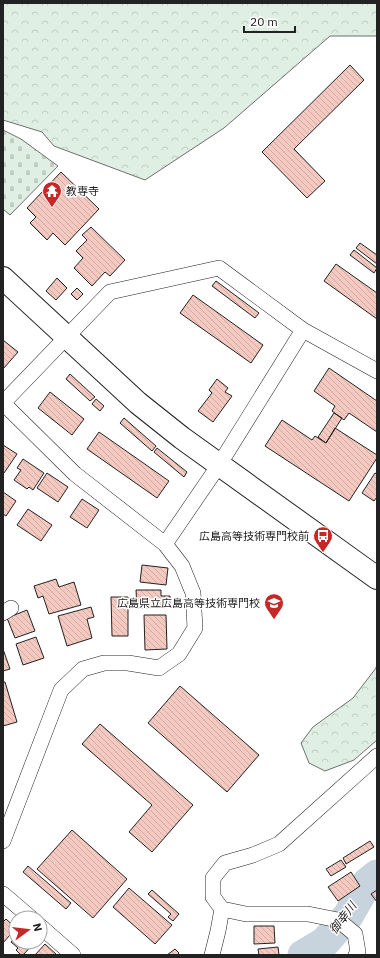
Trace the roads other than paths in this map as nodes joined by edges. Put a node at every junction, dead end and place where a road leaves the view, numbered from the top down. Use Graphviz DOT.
graph roads {
  1 [pos="3,278"];
  2 [pos="302,330"];
  3 [pos="66,337"];
  4 [pos="377,371"];
  5 [pos="219,465"];
  6 [pos="165,544"];
  7 [pos="377,578"];
  8 [pos="377,756"];
  9 [pos="3,841"];
  10 [pos="3,894"];
  11 [pos="222,908"];
  12 [pos="22,910"];
  13 [pos="48,933"];
  14 [pos="73,955"];
  15 [pos="212,955"];
  16 [pos="356,955"];
  1 -- 3 [label="street"];
  2 -- 3 [label="street"];
  2 -- 4 [label="street"];
  2 -- 5 [label="street"];
  3 -- 5 [label="street"];
  3 -- 6 [label="street"];
  5 -- 6 [label="street"];
  5 -- 7 [label="street"];
  6 -- 9 [label="street"];
  8 -- 11 [label="street"];
  10 -- 12 [label="street"];
  11 -- 15 [label="street"];
  11 -- 16 [label="street"];
  13 -- 14 [label="street"];
}
